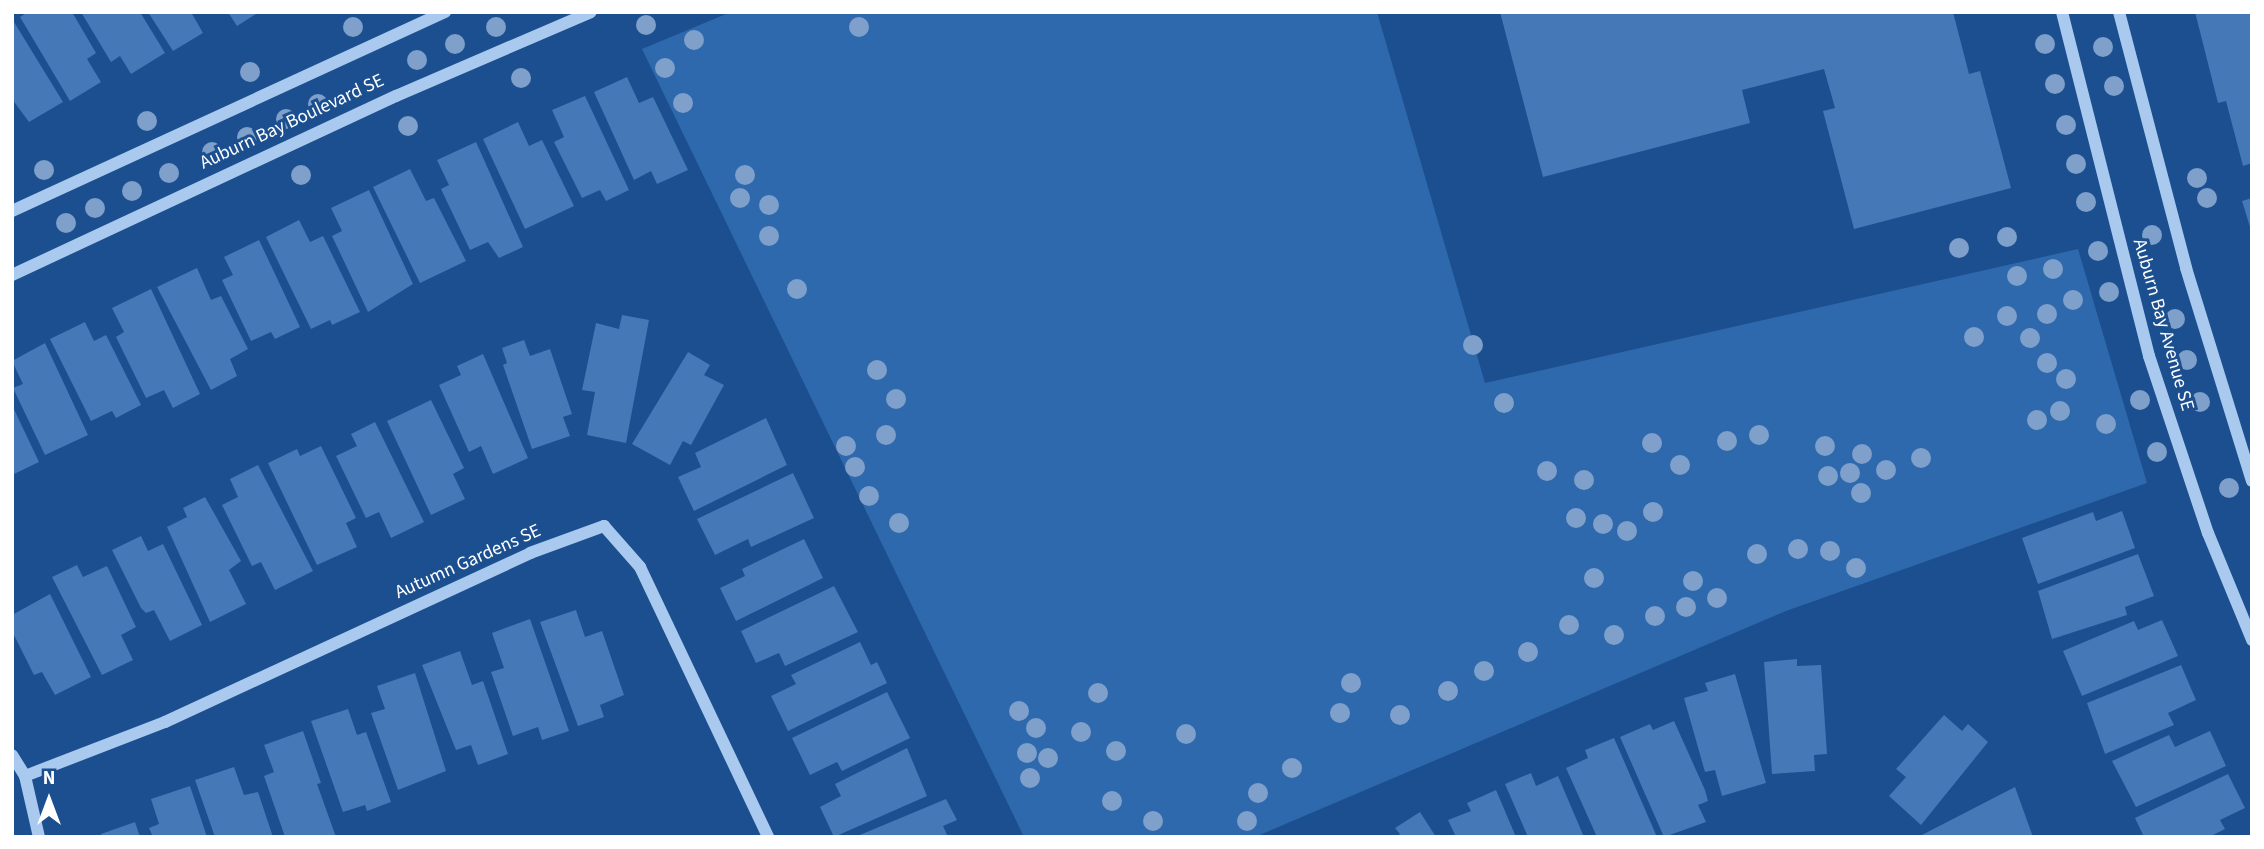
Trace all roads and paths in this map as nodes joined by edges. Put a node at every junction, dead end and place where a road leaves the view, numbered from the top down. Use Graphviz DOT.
graph roads {
  1 [pos="445,12"];
  2 [pos="591,12"];
  3 [pos="2062,12"];
  4 [pos="2119,12"];
  5 [pos="12,211"];
  6 [pos="12,275"];
  7 [pos="2252,481"];
  8 [pos="2252,640"];
  9 [pos="12,755"];
  10 [pos="24,776"];
  11 [pos="39,837"];
  12 [pos="768,837"];
  1 -- 5 [label="street, Auburn Bay Boulevard SE"];
  2 -- 6 [label="street, Auburn Bay Boulevard SE"];
  3 -- 8 [label="street, Auburn Bay Avenue SE"];
  4 -- 7 [label="street, Auburn Bay Avenue SE"];
  9 -- 10 [label="street"];
  10 -- 11 [label="street"];
  10 -- 12 [label="street, Autumn Gardens SE"];
}
